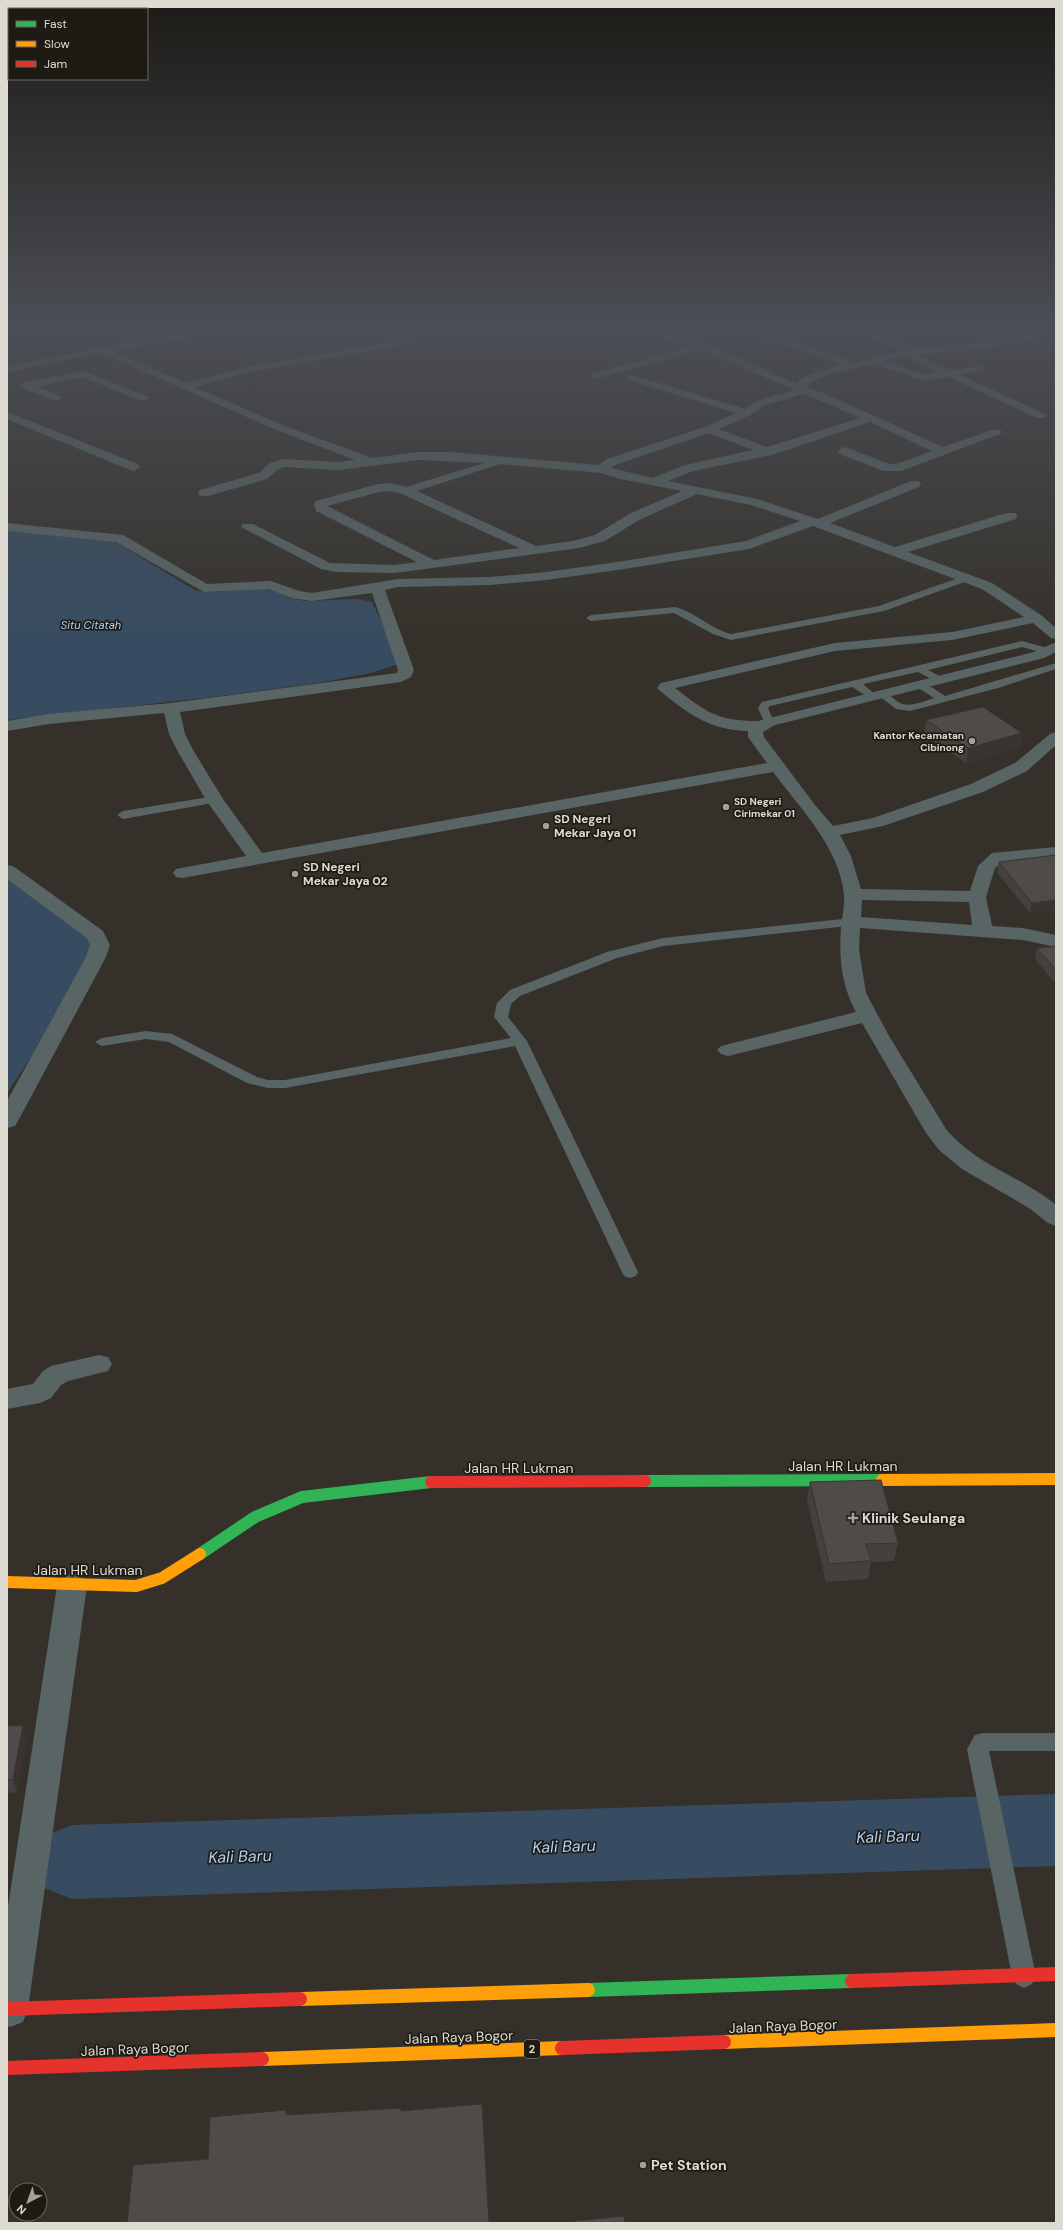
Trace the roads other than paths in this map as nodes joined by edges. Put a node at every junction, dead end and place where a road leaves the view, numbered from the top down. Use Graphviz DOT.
graph roads {
  1 [pos="49,432"];
  2 [pos="292,432"];
  3 [pos="700,432"];
  4 [pos="717,432"];
  5 [pos="830,432"];
  6 [pos="899,432"];
  7 [pos="996,432"];
  8 [pos="765,451"];
  9 [pos="844,451"];
  10 [pos="942,451"];
  11 [pos="790,459"];
  12 [pos="499,462"];
  13 [pos="374,463"];
  14 [pos="134,467"];
  15 [pos="602,469"];
  16 [pos="654,482"];
  17 [pos="915,484"];
  18 [pos="406,491"];
  19 [pos="694,491"];
  20 [pos="204,493"];
  21 [pos="1011,516"];
  22 [pos="816,522"];
  23 [pos="7,527"];
  24 [pos="248,527"];
  25 [pos="536,551"];
  26 [pos="896,551"];
  27 [pos="434,565"];
  28 [pos="969,579"];
  29 [pos="377,588"];
  30 [pos="591,618"];
  31 [pos="1036,618"];
  32 [pos="1054,645"];
  33 [pos="1056,666"];
  34 [pos="919,669"];
  35 [pos="939,680"];
  36 [pos="854,683"];
  37 [pos="921,685"];
  38 [pos="878,696"];
  39 [pos="944,700"];
  40 [pos="170,708"];
  41 [pos="765,724"];
  42 [pos="7,726"];
  43 [pos="1056,737"];
  44 [pos="778,766"];
  45 [pos="215,800"];
  46 [pos="123,815"];
  47 [pos="829,832"];
  48 [pos="1056,852"];
  49 [pos="257,859"];
  50 [pos="7,870"];
  51 [pos="182,873"];
  52 [pos="851,887"];
  53 [pos="978,897"];
  54 [pos="852,922"];
  55 [pos="1056,929"];
  56 [pos="983,931"];
  57 [pos="1023,934"];
  58 [pos="1056,941"];
  59 [pos="867,1016"];
  60 [pos="520,1041"];
  61 [pos="102,1042"];
  62 [pos="728,1050"];
  63 [pos="7,1121"];
  64 [pos="1056,1218"];
  65 [pos="630,1272"];
  66 [pos="99,1364"];
  67 [pos="7,1399"];
  68 [pos="1056,1479"];
  69 [pos="7,1582"];
  70 [pos="72,1586"];
  71 [pos="1056,1742"];
  72 [pos="1056,1974"];
  73 [pos="1024,1976"];
  74 [pos="9,2009"];
  75 [pos="1056,2030"];
  76 [pos="7,2068"];
  1 -- 14 [label="street"];
  2 -- 13 [label="street"];
  3 -- 15 [label="street"];
  4 -- 8 [label="street"];
  5 -- 8 [label="street"];
  6 -- 10 [label="street"];
  7 -- 10 [label="street"];
  8 -- 11 [label="street"];
  8 -- 16 [label="street"];
  9 -- 10 [label="street"];
  12 -- 18 [label="street"];
  13 -- 15 [label="street"];
  13 -- 20 [label="street"];
  15 -- 16 [label="street"];
  16 -- 19 [label="street"];
  17 -- 22 [label="street"];
  18 -- 25 [label="street"];
  18 -- 27 [label="street"];
  19 -- 22 [label="street"];
  19 -- 25 [label="street"];
  21 -- 26 [label="street"];
  22 -- 26 [label="street"];
  22 -- 29 [label="street"];
  23 -- 29 [label="street"];
  24 -- 27 [label="street"];
  25 -- 27 [label="street"];
  26 -- 28 [label="street"];
  28 -- 30 [label="lane"];
  28 -- 31 [label="street"];
  29 -- 40 [label="street"];
  31 -- 32 [label="street"];
  31 -- 41 [label="street"];
  32 -- 34 [label="lane"];
  32 -- 35 [label="street"];
  33 -- 39 [label="lane"];
  34 -- 35 [label="lane"];
  34 -- 36 [label="lane"];
  35 -- 37 [label="street"];
  36 -- 38 [label="lane"];
  36 -- 41 [label="lane"];
  37 -- 38 [label="street"];
  37 -- 39 [label="lane"];
  38 -- 39 [label="lane"];
  38 -- 41 [label="street"];
  40 -- 42 [label="street"];
  40 -- 45 [label="street"];
  41 -- 44 [label="street"];
  43 -- 47 [label="street"];
  44 -- 47 [label="street"];
  44 -- 49 [label="street"];
  45 -- 46 [label="lane"];
  45 -- 49 [label="street"];
  47 -- 52 [label="street"];
  48 -- 53 [label="street"];
  49 -- 51 [label="street"];
  50 -- 63 [label="street"];
  52 -- 53 [label="street"];
  52 -- 54 [label="street"];
  53 -- 56 [label="street"];
  54 -- 56 [label="street"];
  54 -- 59 [label="street"];
  54 -- 60 [label="lane"];
  55 -- 57 [label="street"];
  56 -- 57 [label="street"];
  57 -- 58 [label="street"];
  59 -- 62 [label="street"];
  59 -- 64 [label="street"];
  60 -- 61 [label="lane"];
  60 -- 65 [label="lane"];
  66 -- 67 [label="street"];
  68 -- 70 [label="main road, Jalan HR Lukman"];
  69 -- 70 [label="main road, Jalan HR Lukman"];
  70 -- 74 [label="street"];
  71 -- 73 [label="lane"];
  72 -- 73 [label="main road"];
  73 -- 74 [label="main road"];
  75 -- 76 [label="main road, Jalan Raya Bogor / 2"];
}
